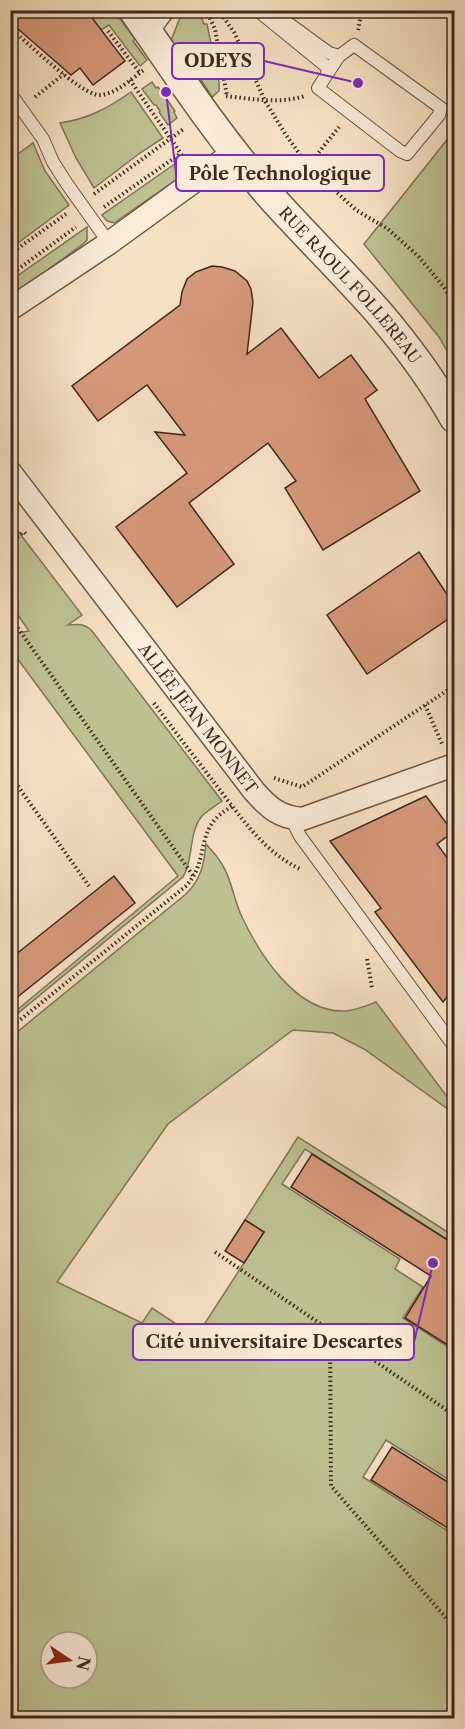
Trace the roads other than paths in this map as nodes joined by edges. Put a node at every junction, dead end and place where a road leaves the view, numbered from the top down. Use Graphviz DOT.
graph roads {
  1 [pos="257,10"];
  2 [pos="270,10"];
  3 [pos="148,17"];
  4 [pos="339,56"];
  5 [pos="328,71"];
  6 [pos="10,93"];
  7 [pos="233,153"];
  8 [pos="109,243"];
  9 [pos="10,309"];
  10 [pos="454,418"];
  11 [pos="10,472"];
  12 [pos="453,766"];
  13 [pos="291,818"];
  14 [pos="454,1046"];
  1 -- 5 [label="lane"];
  2 -- 4 [label="lane"];
  3 -- 7 [label="street, RUE RAOUL FOLLEREAU"];
  4 -- 5 [label="lane"];
  4 -- 5 [label="lane"];
  6 -- 8 [label="lane"];
  7 -- 8 [label="street"];
  7 -- 10 [label="street, RUE RAOUL FOLLEREAU"];
  8 -- 9 [label="street"];
  11 -- 13 [label="street, ALLÉE JEAN MONNET"];
  12 -- 13 [label="street"];
  13 -- 14 [label="lane"];
}
